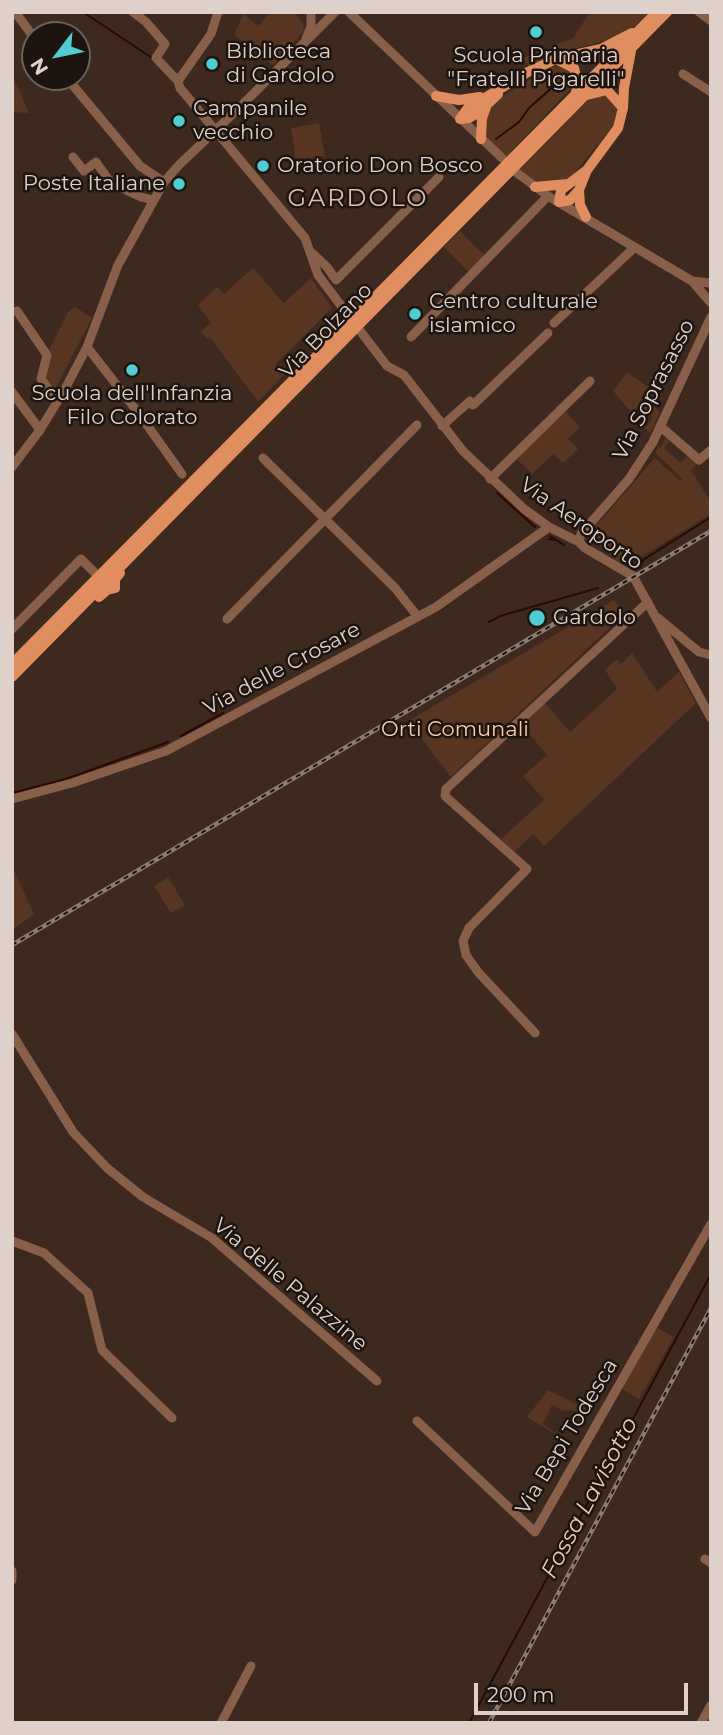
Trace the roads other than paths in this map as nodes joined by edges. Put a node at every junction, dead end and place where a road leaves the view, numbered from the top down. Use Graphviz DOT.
graph roads {
  1 [pos="133,12"];
  2 [pos="218,12"];
  3 [pos="657,12"];
  4 [pos="667,12"];
  5 [pos="699,12"];
  6 [pos="309,14"];
  7 [pos="335,14"];
  8 [pos="351,15"];
  9 [pos="711,21"];
  10 [pos="646,24"];
  11 [pos="302,46"];
  12 [pos="632,49"];
  13 [pos="556,59"];
  14 [pos="683,74"];
  15 [pos="178,81"];
  16 [pos="78,91"];
  17 [pos="711,92"];
  18 [pos="436,96"];
  19 [pos="577,98"];
  20 [pos="488,101"];
  21 [pos="623,108"];
  22 [pos="460,119"];
  23 [pos="217,129"];
  24 [pos="481,139"];
  25 [pos="73,158"];
  26 [pos="502,158"];
  27 [pos="587,170"];
  28 [pos="517,173"];
  29 [pos="439,177"];
  30 [pos="163,182"];
  31 [pos="568,184"];
  32 [pos="535,187"];
  33 [pos="579,190"];
  34 [pos="548,196"];
  35 [pos="153,200"];
  36 [pos="559,202"];
  37 [pos="586,218"];
  38 [pos="635,247"];
  39 [pos="312,253"];
  40 [pos="692,281"];
  41 [pos="710,282"];
  42 [pos="709,300"];
  43 [pos="16,311"];
  44 [pos="348,316"];
  45 [pos="710,318"];
  46 [pos="554,323"];
  47 [pos="361,332"];
  48 [pos="548,333"];
  49 [pos="411,337"];
  50 [pos="87,347"];
  51 [pos="590,381"];
  52 [pos="12,392"];
  53 [pos="57,401"];
  54 [pos="418,425"];
  55 [pos="442,426"];
  56 [pos="660,426"];
  57 [pos="40,430"];
  58 [pos="711,450"];
  59 [pos="263,458"];
  60 [pos="12,467"];
  61 [pos="182,474"];
  62 [pos="490,479"];
  63 [pos="324,519"];
  64 [pos="549,527"];
  65 [pos="579,542"];
  66 [pos="99,577"];
  67 [pos="648,601"];
  68 [pos="418,617"];
  69 [pos="656,617"];
  70 [pos="227,619"];
  71 [pos="12,629"];
  72 [pos="711,655"];
  73 [pos="12,664"];
  74 [pos="12,677"];
  75 [pos="711,718"];
  76 [pos="12,799"];
  77 [pos="535,1033"];
  78 [pos="12,1034"];
  79 [pos="711,1224"];
  80 [pos="12,1241"];
  81 [pos="377,1381"];
  82 [pos="172,1418"];
  83 [pos="416,1421"];
  84 [pos="12,1571"];
  85 [pos="12,1580"];
  86 [pos="251,1666"];
  87 [pos="711,1705"];
  88 [pos="221,1723"];
  89 [pos="701,1723"];
  1 -- 15 [label="street"];
  2 -- 15 [label="street"];
  3 -- 10 [label="main road, Via Bolzano"];
  4 -- 12 [label="main road, Via Bolzano"];
  5 -- 9 [label="street"];
  6 -- 7 [label="street"];
  6 -- 11 [label="street"];
  7 -- 8 [label="street"];
  7 -- 11 [label="street"];
  8 -- 18 [label="street"];
  10 -- 13 [label="main road"];
  10 -- 19 [label="main road, Via Bolzano"];
  11 -- 23 [label="street"];
  12 -- 19 [label="main road, Via Bolzano"];
  12 -- 21 [label="main road"];
  13 -- 19 [label="main road"];
  13 -- 20 [label="main road"];
  14 -- 17 [label="street"];
  15 -- 23 [label="street"];
  16 -- 30 [label="street"];
  18 -- 20 [label="main road"];
  18 -- 22 [label="street"];
  19 -- 21 [label="main road"];
  19 -- 66 [label="main road, Via Bolzano"];
  19 -- 74 [label="main road, Via Bolzano"];
  20 -- 22 [label="main road"];
  20 -- 24 [label="main road"];
  21 -- 27 [label="main road"];
  22 -- 24 [label="street"];
  23 -- 30 [label="street"];
  23 -- 39 [label="street"];
  24 -- 26 [label="street"];
  25 -- 35 [label="street"];
  27 -- 31 [label="main road"];
  27 -- 33 [label="main road"];
  28 -- 32 [label="street, Via Soprasasso"];
  29 -- 39 [label="street"];
  30 -- 35 [label="street"];
  31 -- 32 [label="main road"];
  31 -- 36 [label="main road"];
  32 -- 34 [label="street, Via Soprasasso"];
  33 -- 36 [label="main road"];
  33 -- 37 [label="main road"];
  34 -- 36 [label="street, Via Soprasasso"];
  34 -- 49 [label="street"];
  35 -- 50 [label="street"];
  36 -- 37 [label="street, Via Soprasasso"];
  37 -- 38 [label="street, Via Soprasasso"];
  38 -- 40 [label="street, Via Soprasasso"];
  38 -- 46 [label="street"];
  39 -- 44 [label="street"];
  40 -- 41 [label="street, Via Soprasasso"];
  40 -- 42 [label="street, Via Soprasasso"];
  41 -- 42 [label="street, Via Soprasasso"];
  42 -- 45 [label="street, Via Soprasasso"];
  43 -- 53 [label="street"];
  45 -- 56 [label="street, Via Soprasasso"];
  47 -- 55 [label="street, Via Aeroporto"];
  48 -- 55 [label="street"];
  50 -- 53 [label="street"];
  50 -- 61 [label="street"];
  51 -- 62 [label="street, Via Aeroporto"];
  52 -- 57 [label="street"];
  53 -- 57 [label="street"];
  54 -- 63 [label="street"];
  55 -- 62 [label="street, Via Aeroporto"];
  56 -- 58 [label="street"];
  56 -- 65 [label="street, Via Soprasasso"];
  57 -- 60 [label="street"];
  59 -- 63 [label="street"];
  62 -- 64 [label="street, Via Aeroporto"];
  63 -- 68 [label="street"];
  63 -- 70 [label="street"];
  64 -- 65 [label="street, Via Aeroporto"];
  64 -- 68 [label="street, Via delle Crosare"];
  65 -- 67 [label="street, Via Aeroporto"];
  66 -- 71 [label="street"];
  66 -- 73 [label="main road, Via Bolzano"];
  67 -- 69 [label="street, Via Aeroporto"];
  67 -- 77 [label="street, Via Aeroporto"];
  68 -- 76 [label="street, Via delle Crosare"];
  69 -- 72 [label="street"];
  69 -- 75 [label="street, Via Aeroporto"];
  78 -- 81 [label="street, Via delle Palazzine"];
  79 -- 83 [label="street, Via Bepi Todesca"];
  80 -- 82 [label="street"];
  84 -- 85 [label="street"];
  86 -- 88 [label="street"];
  87 -- 89 [label="street"];
}
